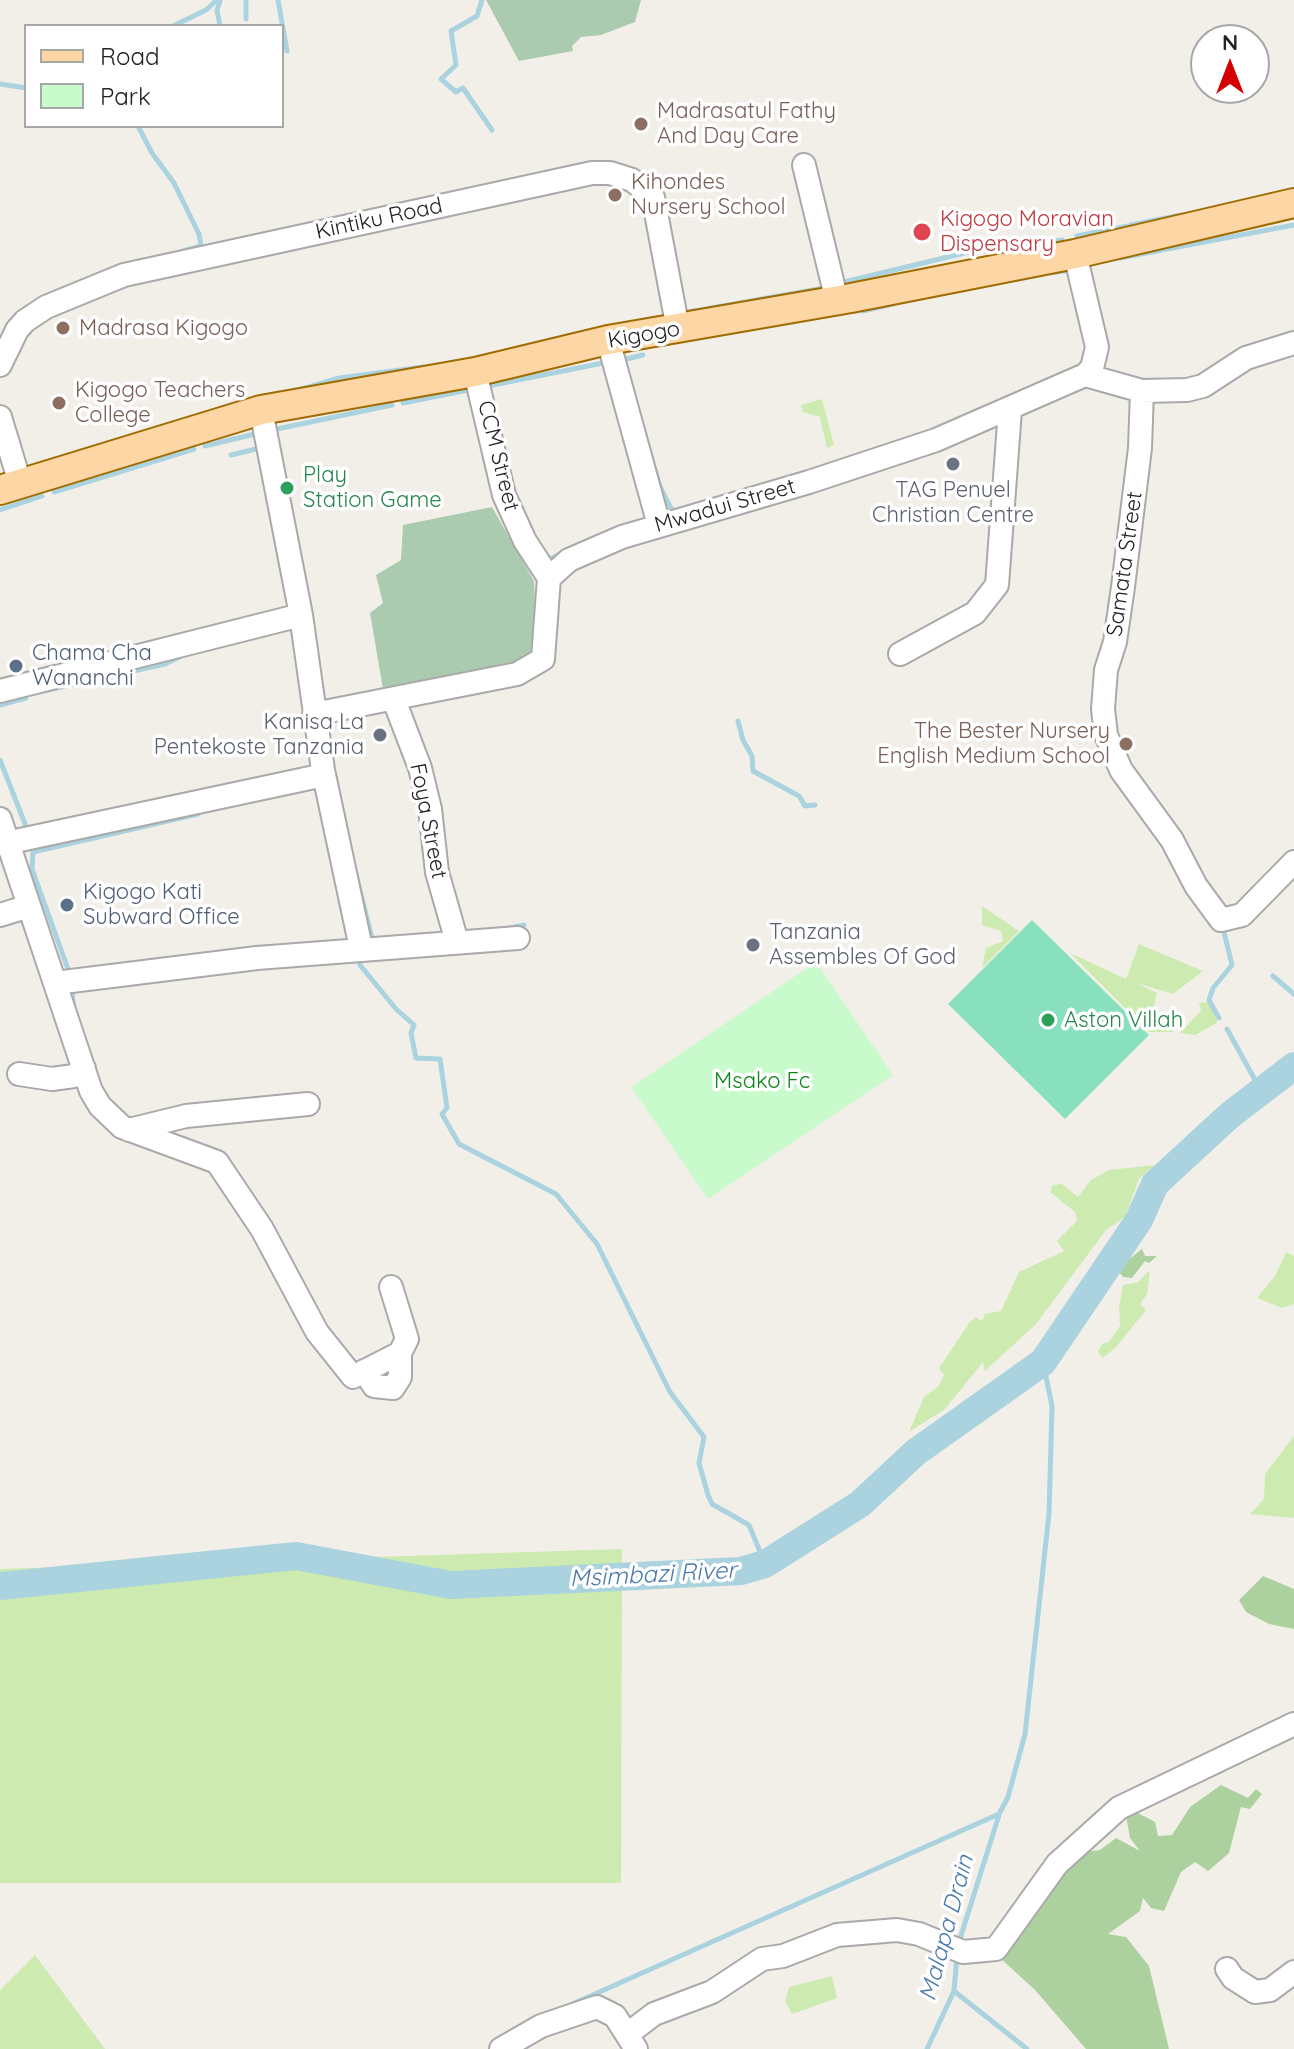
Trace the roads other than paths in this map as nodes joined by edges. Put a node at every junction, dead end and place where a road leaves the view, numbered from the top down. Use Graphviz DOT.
graph roads {
  1 [pos="804,165"];
  2 [pos="1294,203"];
  3 [pos="1075,254"];
  4 [pos="837,301"];
  5 [pos="678,329"];
  6 [pos="608,340"];
  7 [pos="1294,343"];
  8 [pos="0,365"];
  9 [pos="475,372"];
  10 [pos="1085,375"];
  11 [pos="1142,391"];
  12 [pos="261,410"];
  13 [pos="1010,410"];
  14 [pos="0,417"];
  15 [pos="10,487"];
  16 [pos="659,525"];
  17 [pos="549,578"];
  18 [pos="301,615"];
  19 [pos="900,654"];
  20 [pos="0,691"];
  21 [pos="394,700"];
  22 [pos="314,714"];
  23 [pos="324,775"];
  24 [pos="0,819"];
  25 [pos="6,843"];
  26 [pos="1294,862"];
  27 [pos="26,907"];
  28 [pos="0,915"];
  29 [pos="518,938"];
  30 [pos="457,942"];
  31 [pos="361,948"];
  32 [pos="55,983"];
  33 [pos="84,1068"];
  34 [pos="19,1074"];
  35 [pos="308,1104"];
  36 [pos="129,1130"];
  37 [pos="391,1287"];
  38 [pos="1294,1724"];
  39 [pos="1227,1969"];
  40 [pos="1294,1972"];
  41 [pos="632,2041"];
  42 [pos="501,2049"];
  1 -- 4 [label="street"];
  2 -- 3 [label="main road, Kigogo"];
  3 -- 4 [label="main road, Kigogo"];
  3 -- 10 [label="street"];
  4 -- 5 [label="main road, Kigogo"];
  5 -- 6 [label="main road, Kigogo"];
  5 -- 8 [label="street, Kintiku Road"];
  6 -- 9 [label="main road, Kigogo"];
  6 -- 16 [label="street"];
  7 -- 11 [label="street"];
  9 -- 12 [label="main road, Kigogo"];
  9 -- 17 [label="street, CCM Street"];
  10 -- 11 [label="street"];
  10 -- 13 [label="street, Mwadui Street"];
  11 -- 26 [label="street, Samata Street"];
  12 -- 15 [label="main road, Kigogo"];
  12 -- 18 [label="street"];
  13 -- 16 [label="street, Mwadui Street"];
  13 -- 19 [label="street"];
  14 -- 15 [label="street"];
  16 -- 17 [label="street, Mwadui Street"];
  17 -- 21 [label="street"];
  18 -- 20 [label="street"];
  18 -- 22 [label="street"];
  21 -- 22 [label="street"];
  21 -- 30 [label="street, Foya Street"];
  22 -- 23 [label="street"];
  23 -- 25 [label="street"];
  23 -- 31 [label="street"];
  24 -- 25 [label="street"];
  25 -- 27 [label="street"];
  27 -- 28 [label="street"];
  27 -- 32 [label="street"];
  29 -- 30 [label="street"];
  30 -- 31 [label="street"];
  31 -- 32 [label="street"];
  32 -- 33 [label="street"];
  33 -- 34 [label="street"];
  33 -- 36 [label="street"];
  35 -- 36 [label="street"];
  36 -- 37 [label="street"];
  38 -- 41 [label="street"];
  39 -- 40 [label="street"];
  41 -- 42 [label="street"];
}
